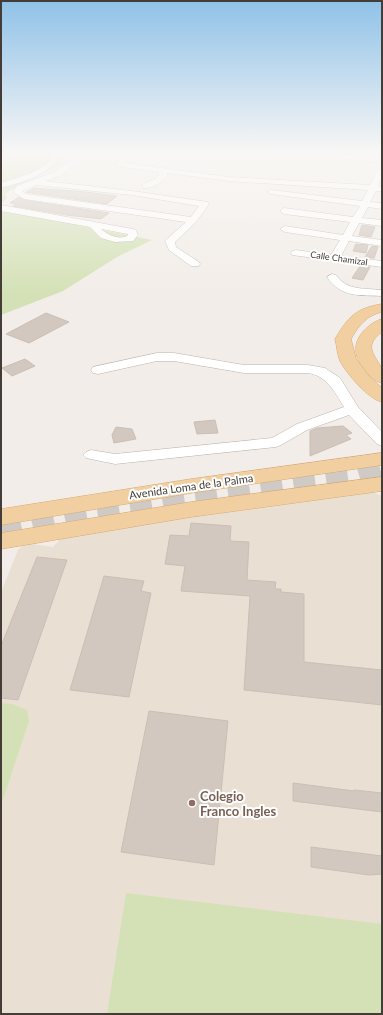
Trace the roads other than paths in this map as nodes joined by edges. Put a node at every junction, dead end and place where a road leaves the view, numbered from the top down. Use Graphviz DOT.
graph roads {
  1 [pos="48,199"];
  2 [pos="174,199"];
  3 [pos="329,199"];
  4 [pos="369,199"];
  5 [pos="365,204"];
  6 [pos="382,206"];
  7 [pos="1,208"];
  8 [pos="284,211"];
  9 [pos="193,220"];
  10 [pos="356,220"];
  11 [pos="382,223"];
  12 [pos="93,225"];
  13 [pos="285,229"];
  14 [pos="346,238"];
  15 [pos="382,243"];
  16 [pos="296,253"];
  17 [pos="335,257"];
  18 [pos="195,264"];
  19 [pos="382,264"];
  20 [pos="332,277"];
  21 [pos="382,292"];
  22 [pos="382,308"];
  23 [pos="382,319"];
  24 [pos="382,324"];
  25 [pos="382,330"];
  26 [pos="382,368"];
  27 [pos="98,370"];
  28 [pos="382,378"];
  29 [pos="382,386"];
  30 [pos="382,397"];
  31 [pos="352,408"];
  32 [pos="382,441"];
  33 [pos="91,455"];
  34 [pos="382,459"];
  35 [pos="239,479"];
  36 [pos="382,484"];
  37 [pos="248,501"];
  38 [pos="124,504"];
  39 [pos="1,518"];
  40 [pos="1,529"];
  41 [pos="1,541"];
  1 -- 9 [label="street"];
  2 -- 9 [label="street"];
  3 -- 5 [label="street"];
  4 -- 5 [label="street"];
  5 -- 6 [label="street"];
  5 -- 10 [label="street"];
  7 -- 12 [label="street"];
  8 -- 10 [label="street"];
  9 -- 18 [label="street"];
  10 -- 11 [label="street"];
  10 -- 14 [label="street"];
  13 -- 14 [label="street"];
  14 -- 15 [label="street"];
  14 -- 17 [label="street"];
  16 -- 17 [label="street, Calle Chamizal"];
  17 -- 19 [label="street, Calle Chamizal"];
  20 -- 21 [label="street"];
  22 -- 30 [label="main road"];
  23 -- 29 [label="main road"];
  24 -- 28 [label="main road"];
  25 -- 26 [label="main road"];
  27 -- 31 [label="street"];
  31 -- 32 [label="street"];
  31 -- 33 [label="street"];
  34 -- 35 [label="main road, Avenida Loma de la Palma"];
  35 -- 37 [label="main road"];
  35 -- 39 [label="main road, Avenida Loma de la Palma"];
  36 -- 37 [label="main road, Avenida Loma de la Palma"];
  37 -- 41 [label="main road, Avenida Loma de la Palma"];
  38 -- 40 [label="main road"];
}
